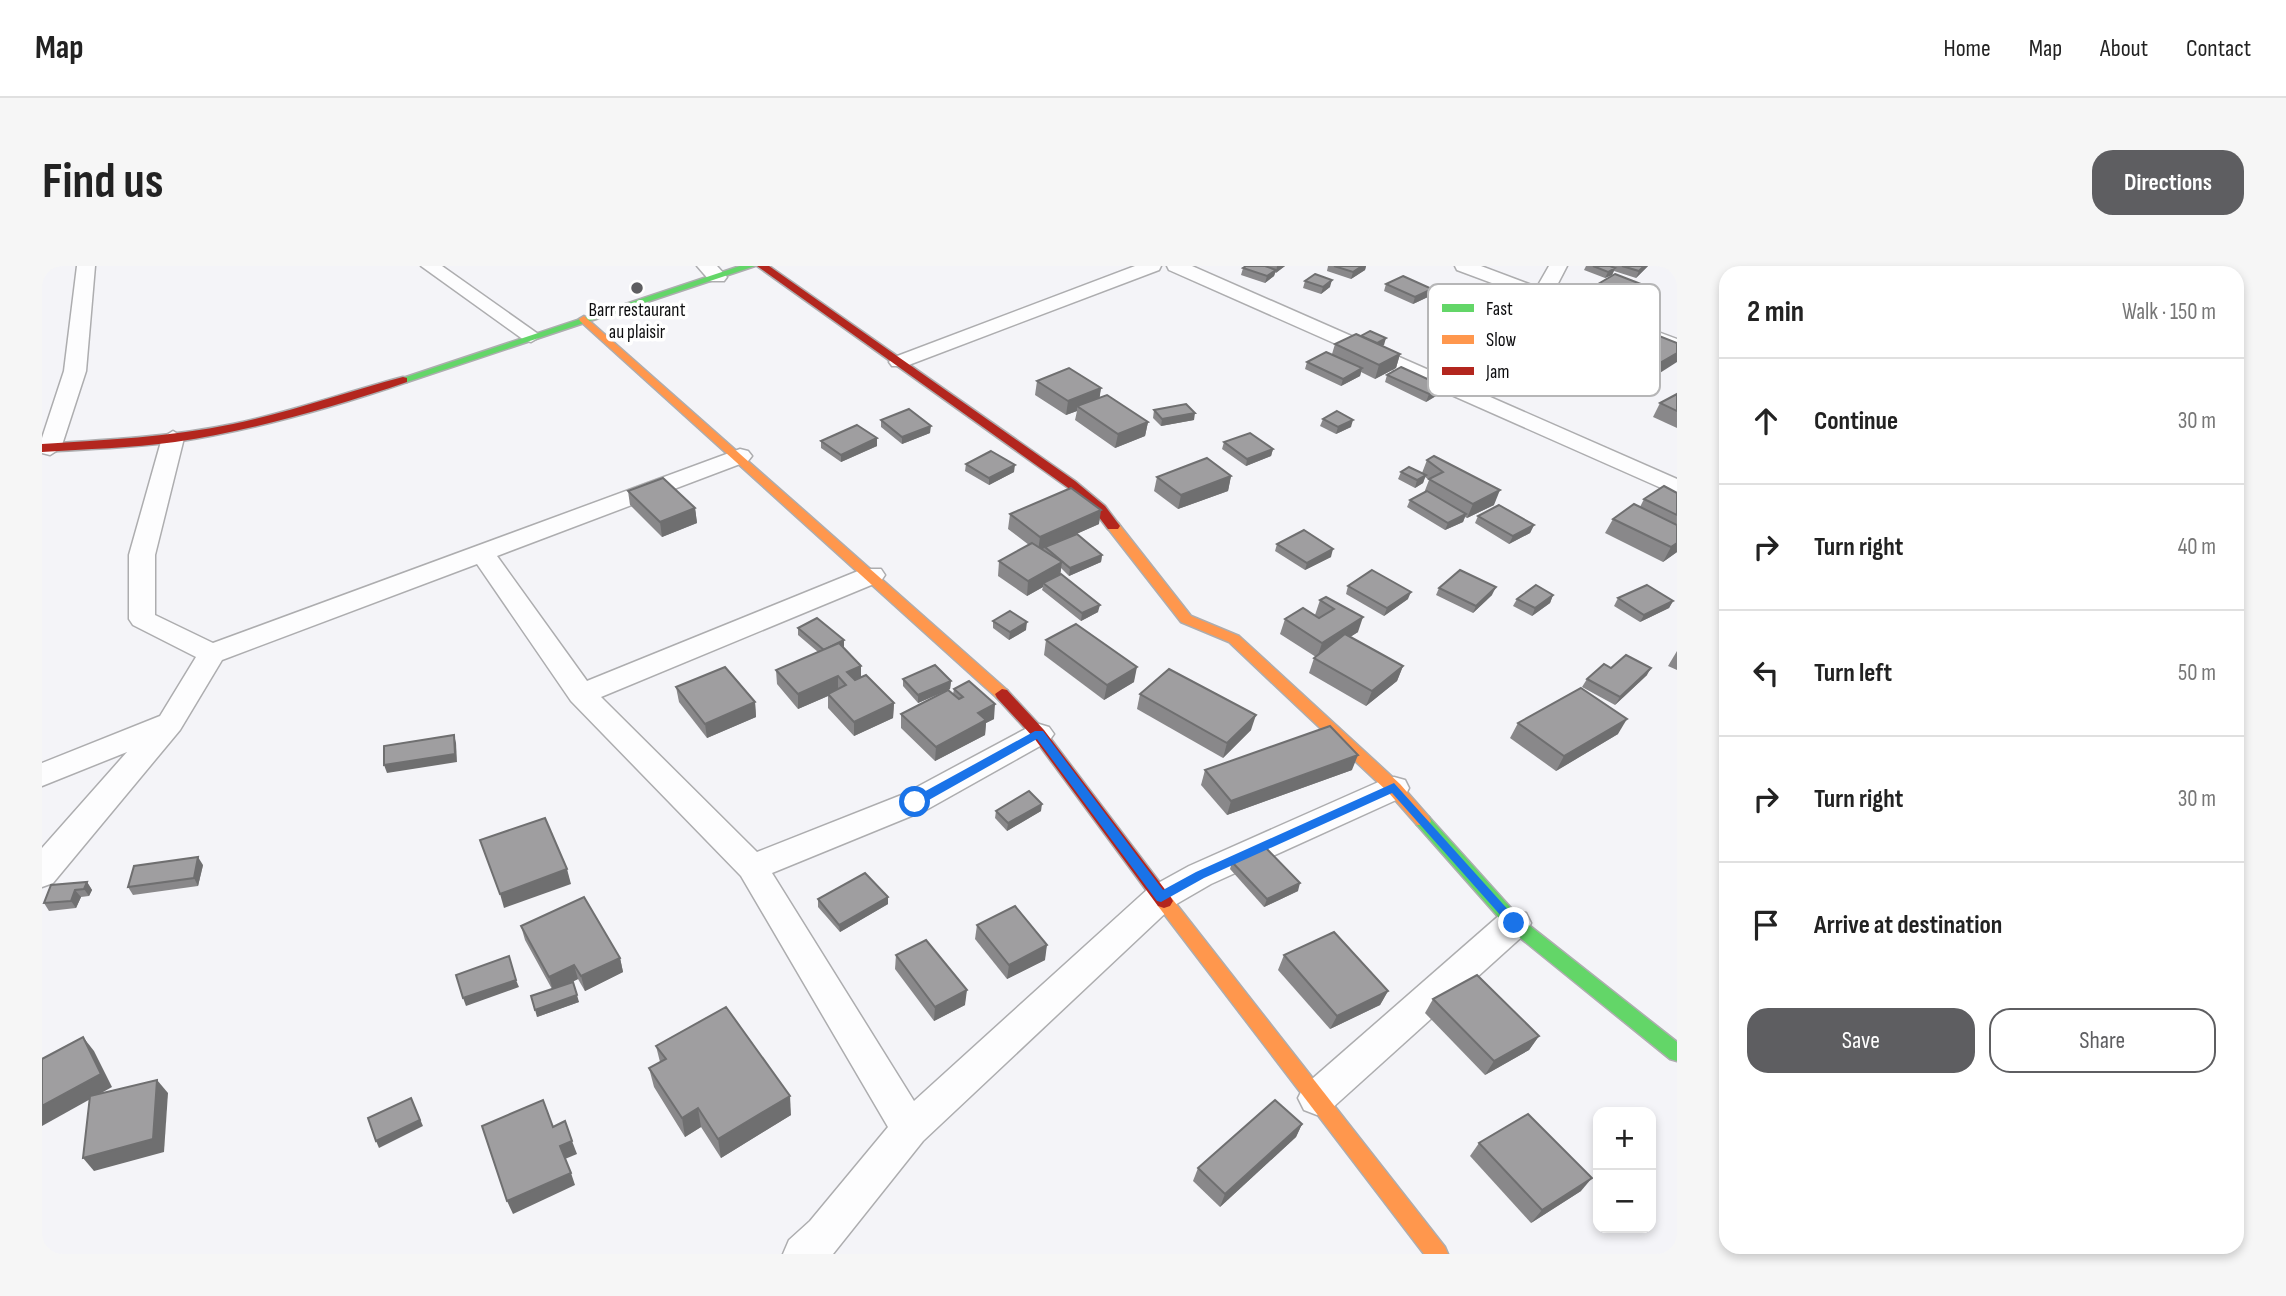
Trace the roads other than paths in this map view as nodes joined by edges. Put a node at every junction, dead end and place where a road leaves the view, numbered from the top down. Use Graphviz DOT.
graph roads {
  1 [pos="86,266"];
  2 [pos="430,266"];
  3 [pos="750,266"];
  4 [pos="762,266"];
  5 [pos="1152,266"];
  6 [pos="1176,266"];
  7 [pos="1464,266"];
  8 [pos="1558,266"];
  9 [pos="711,272"];
  10 [pos="1515,284"];
  11 [pos="1548,284"];
  12 [pos="584,319"];
  13 [pos="531,336"];
  14 [pos="1660,339"];
  15 [pos="1677,346"];
  16 [pos="898,362"];
  17 [pos="1428,378"];
  18 [pos="1469,396"];
  19 [pos="173,438"];
  20 [pos="46,448"];
  21 [pos="740,456"];
  22 [pos="1677,488"];
  23 [pos="481,552"];
  24 [pos="872,575"];
  25 [pos="212,654"];
  26 [pos="581,694"];
  27 [pos="170,723"];
  28 [pos="1039,734"];
  29 [pos="42,775"];
  30 [pos="1394,788"];
  31 [pos="752,867"];
  32 [pos="42,874"];
  33 [pos="1161,897"];
  34 [pos="1514,923"];
  35 [pos="1677,1053"];
  36 [pos="1317,1098"];
  37 [pos="910,1129"];
  38 [pos="803,1254"];
  39 [pos="1437,1254"];
  1 -- 20 [label="street"];
  2 -- 13 [label="street"];
  3 -- 9 [label="street"];
  4 -- 16 [label="street"];
  5 -- 16 [label="street"];
  6 -- 17 [label="street"];
  7 -- 10 [label="street"];
  8 -- 11 [label="street"];
  9 -- 12 [label="street"];
  12 -- 13 [label="street"];
  12 -- 21 [label="street"];
  13 -- 19 [label="street"];
  14 -- 15 [label="street"];
  16 -- 30 [label="street"];
  18 -- 22 [label="street"];
  19 -- 20 [label="street"];
  19 -- 25 [label="street"];
  21 -- 23 [label="street"];
  21 -- 24 [label="street"];
  23 -- 25 [label="street"];
  23 -- 26 [label="street"];
  24 -- 26 [label="street"];
  24 -- 28 [label="street"];
  25 -- 27 [label="street"];
  26 -- 31 [label="street"];
  27 -- 29 [label="street"];
  27 -- 32 [label="street"];
  28 -- 31 [label="street"];
  28 -- 33 [label="street"];
  30 -- 33 [label="street"];
  30 -- 34 [label="street"];
  31 -- 37 [label="street"];
  33 -- 36 [label="street"];
  33 -- 37 [label="street"];
  34 -- 35 [label="street"];
  34 -- 36 [label="street"];
  36 -- 39 [label="street"];
  37 -- 38 [label="street"];
}
